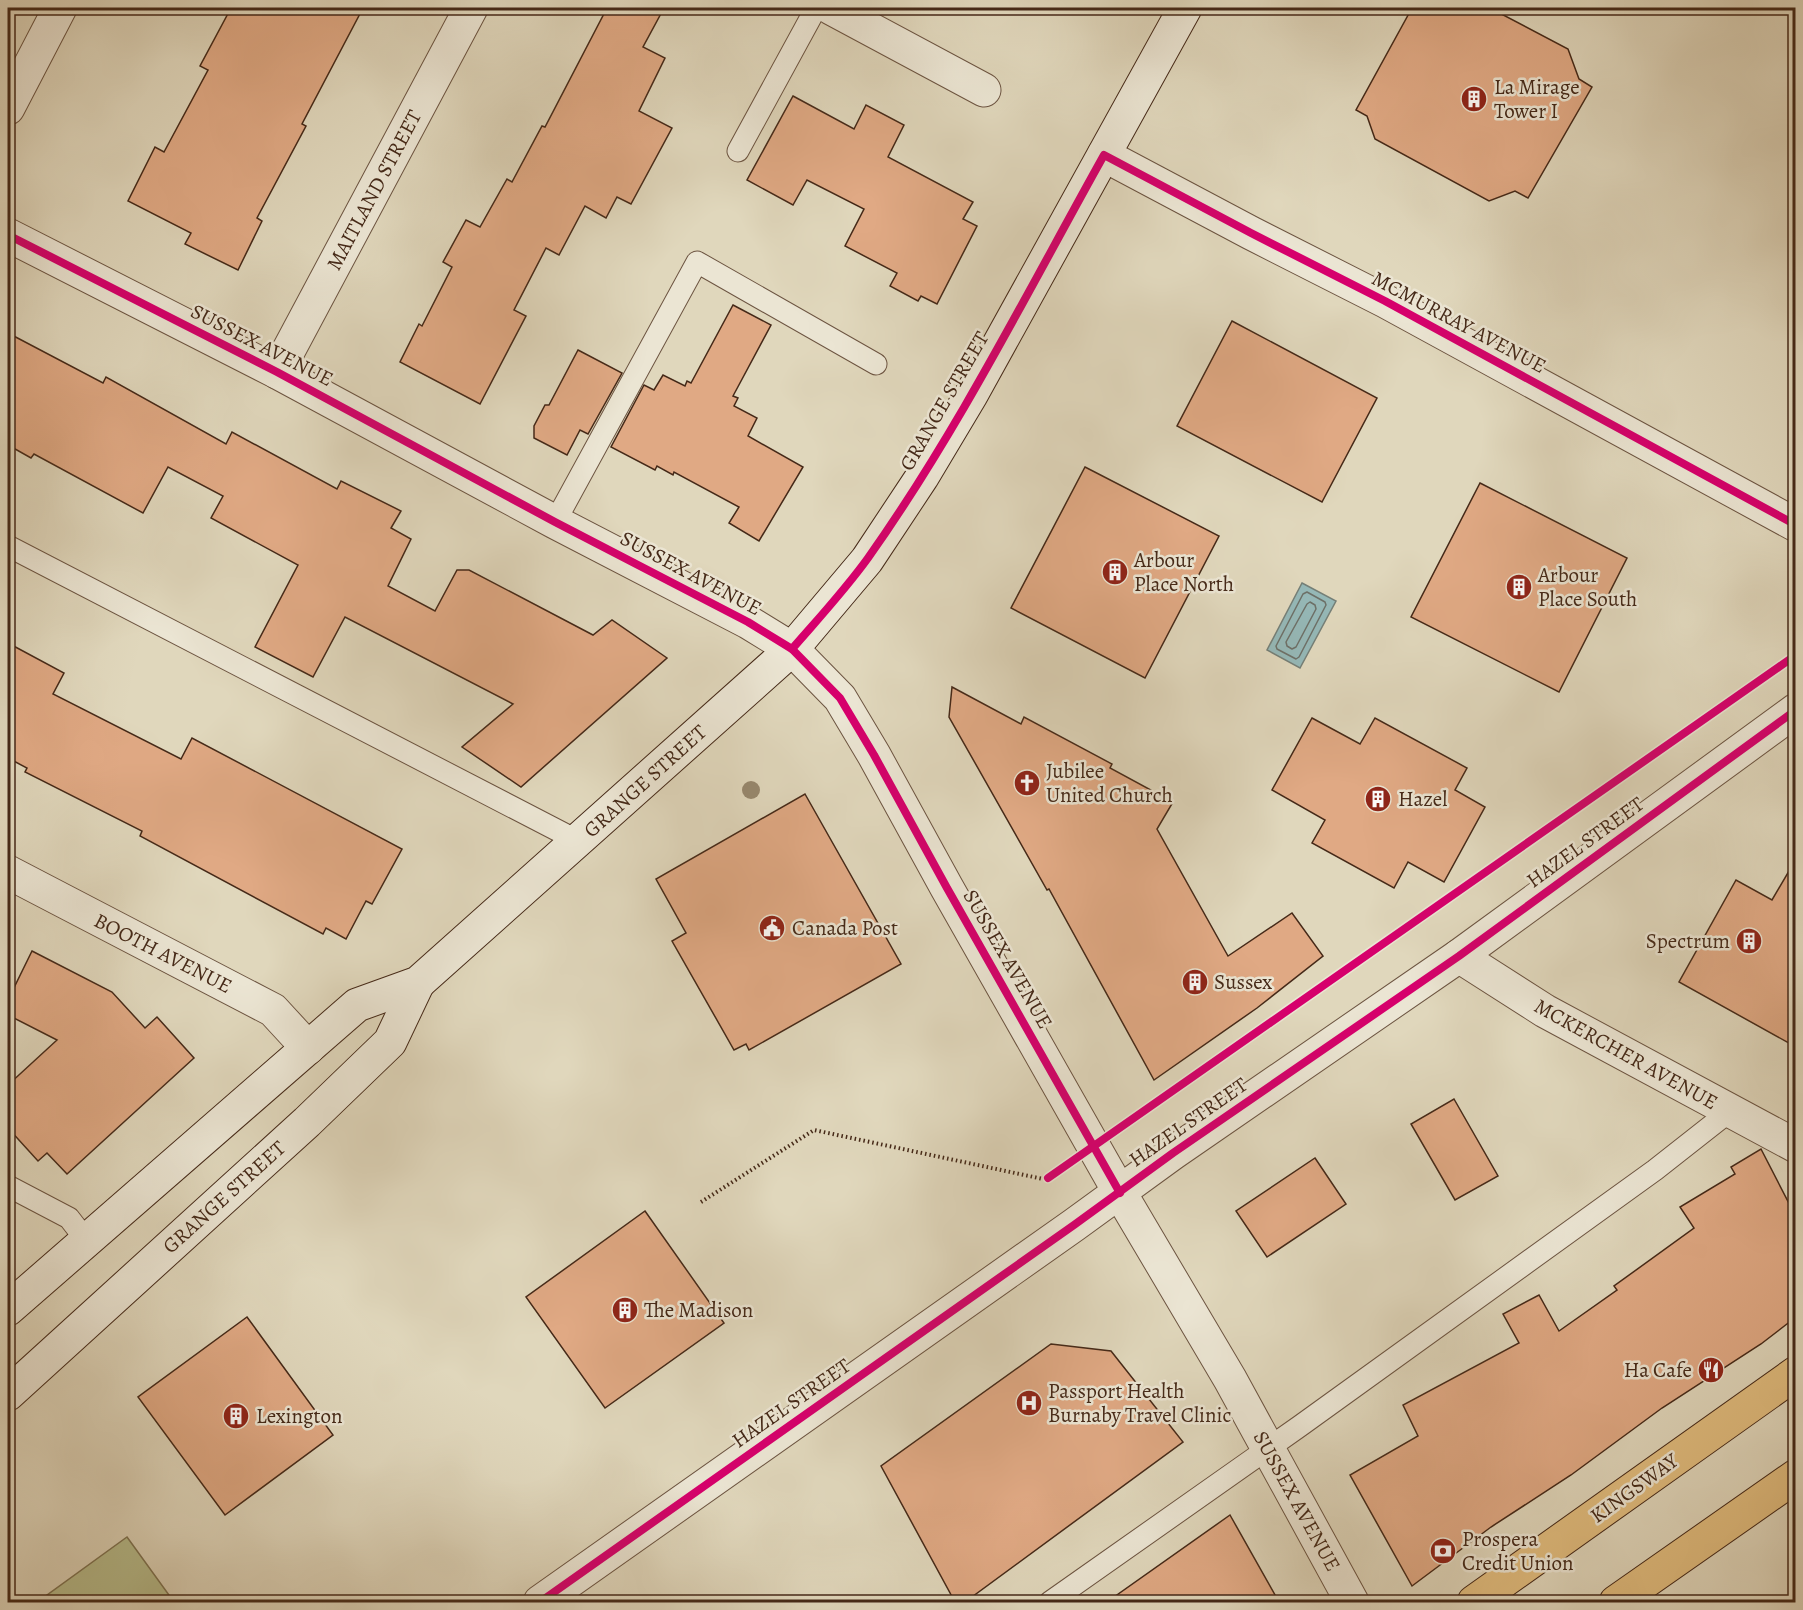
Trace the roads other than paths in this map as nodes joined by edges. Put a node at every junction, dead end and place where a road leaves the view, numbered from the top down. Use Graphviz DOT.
graph roads {
  1 [pos="60,8"];
  2 [pos="471,8"];
  3 [pos="816,8"];
  4 [pos="831,8"];
  5 [pos="1185,8"];
  6 [pos="984,90"];
  7 [pos="8,108"];
  8 [pos="738,151"];
  9 [pos="1104,155"];
  10 [pos="8,235"];
  11 [pos="876,364"];
  12 [pos="277,372"];
  13 [pos="555,522"];
  14 [pos="1796,525"];
  15 [pos="8,546"];
  16 [pos="792,649"];
  17 [pos="1796,710"];
  18 [pos="578,841"];
  19 [pos="8,872"];
  20 [pos="1459,956"];
  21 [pos="418,982"];
  22 [pos="308,1048"];
  23 [pos="1730,1111"];
  24 [pos="1796,1146"];
  25 [pos="8,1186"];
  26 [pos="1119,1193"];
  27 [pos="86,1240"];
  28 [pos="8,1309"];
  29 [pos="1796,1373"];
  30 [pos="8,1394"];
  31 [pos="1269,1448"];
  32 [pos="1796,1476"];
  33 [pos="540,1602"];
  34 [pos="1050,1602"];
  35 [pos="1352,1602"];
  36 [pos="1474,1602"];
  37 [pos="1616,1602"];
  1 -- 7 [label="street"];
  2 -- 12 [label="street, MAITLAND STREET"];
  3 -- 8 [label="lane"];
  4 -- 6 [label="street"];
  5 -- 9 [label="street, GRANGE STREET"];
  9 -- 14 [label="street, MCMURRAY AVENUE"];
  9 -- 16 [label="street, GRANGE STREET"];
  10 -- 12 [label="street, SUSSEX AVENUE"];
  11 -- 13 [label="lane"];
  12 -- 13 [label="street, SUSSEX AVENUE"];
  13 -- 16 [label="street, SUSSEX AVENUE"];
  15 -- 18 [label="lane"];
  16 -- 18 [label="street, GRANGE STREET"];
  16 -- 26 [label="street, SUSSEX AVENUE"];
  17 -- 20 [label="street, HAZEL STREET"];
  18 -- 21 [label="street, GRANGE STREET"];
  19 -- 22 [label="street, BOOTH AVENUE"];
  20 -- 23 [label="street, MCKERCHER AVENUE"];
  20 -- 26 [label="street, HAZEL STREET"];
  21 -- 22 [label="street, GRANGE STREET"];
  21 -- 30 [label="street, GRANGE STREET"];
  22 -- 27 [label="street, GRANGE STREET"];
  23 -- 24 [label="street, MCKERCHER AVENUE"];
  23 -- 31 [label="lane"];
  25 -- 27 [label="lane"];
  26 -- 31 [label="street, SUSSEX AVENUE"];
  26 -- 33 [label="street, HAZEL STREET"];
  27 -- 28 [label="street, GRANGE STREET"];
  29 -- 36 [label="main road, KINGSWAY"];
  31 -- 34 [label="lane"];
  31 -- 35 [label="street, SUSSEX AVENUE"];
  32 -- 37 [label="main road"];
}
